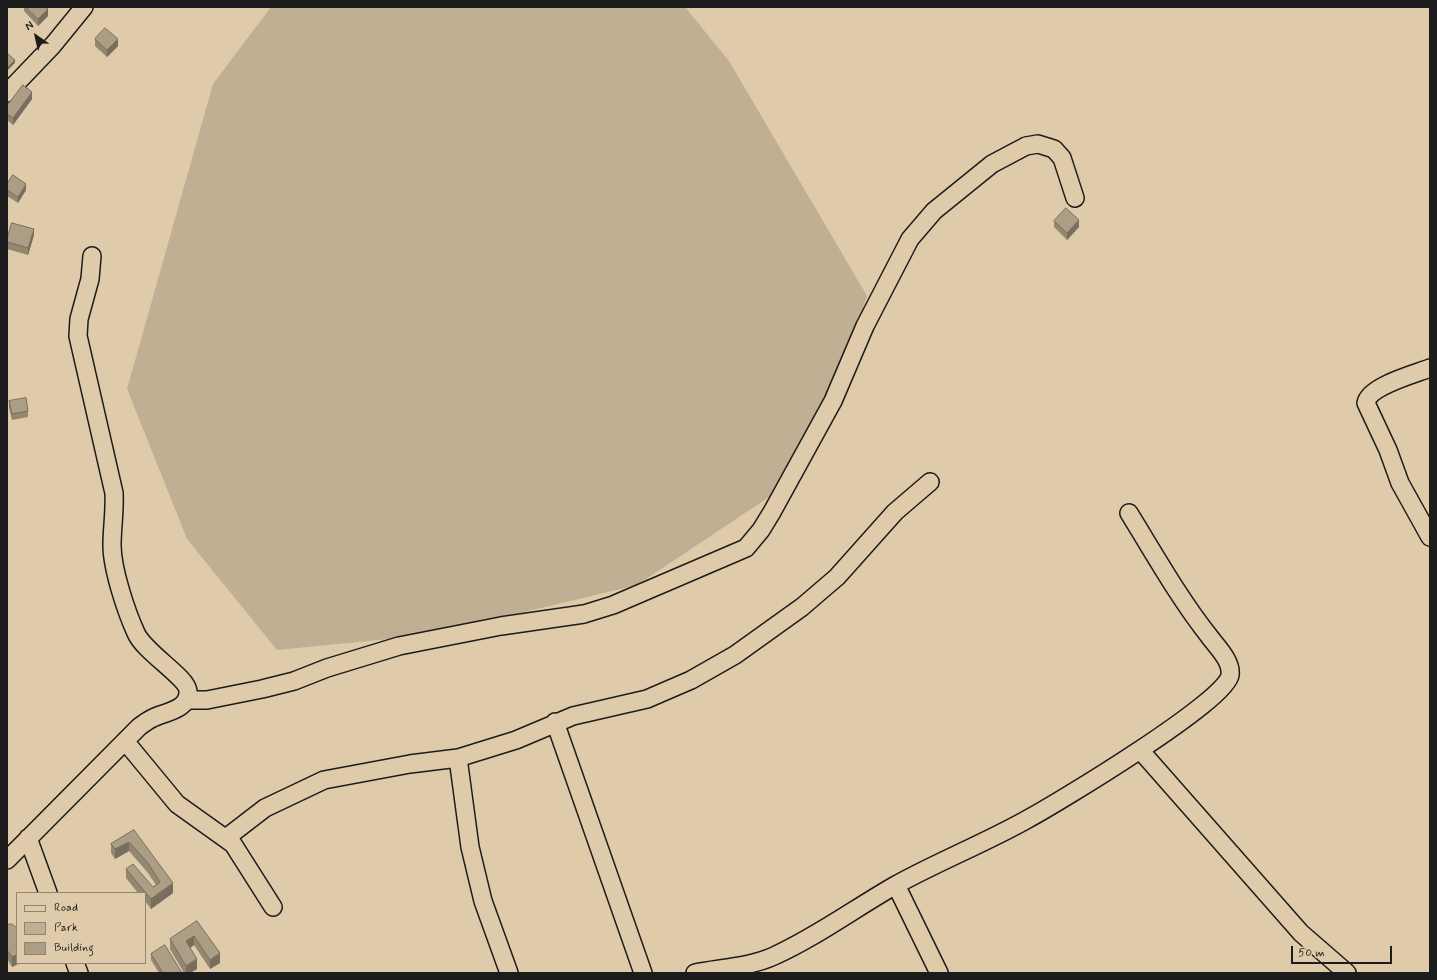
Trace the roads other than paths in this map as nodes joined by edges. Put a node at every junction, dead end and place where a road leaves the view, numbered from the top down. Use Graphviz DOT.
graph roads {
  1 [pos="84,7"];
  2 [pos="7,93"];
  3 [pos="1075,198"];
  4 [pos="92,256"];
  5 [pos="1430,368"];
  6 [pos="930,482"];
  7 [pos="1129,513"];
  8 [pos="1430,537"];
  9 [pos="186,700"];
  10 [pos="555,722"];
  11 [pos="125,741"];
  12 [pos="1140,750"];
  13 [pos="458,758"];
  14 [pos="28,838"];
  15 [pos="226,838"];
  16 [pos="7,860"];
  17 [pos="896,885"];
  18 [pos="48,892"];
  19 [pos="273,907"];
  20 [pos="509,973"];
  21 [pos="643,973"];
  22 [pos="694,973"];
  23 [pos="939,973"];
  24 [pos="1347,973"];
  1 -- 2 [label="street"];
  3 -- 9 [label="street"];
  4 -- 9 [label="street"];
  5 -- 8 [label="street"];
  6 -- 10 [label="street"];
  7 -- 12 [label="street"];
  9 -- 11 [label="street"];
  10 -- 13 [label="street"];
  10 -- 21 [label="street"];
  11 -- 14 [label="street"];
  11 -- 15 [label="street"];
  12 -- 17 [label="street"];
  12 -- 24 [label="street"];
  13 -- 15 [label="street"];
  13 -- 20 [label="street"];
  14 -- 16 [label="street"];
  14 -- 18 [label="street"];
  15 -- 19 [label="street"];
  17 -- 22 [label="street"];
  17 -- 23 [label="street"];
}
